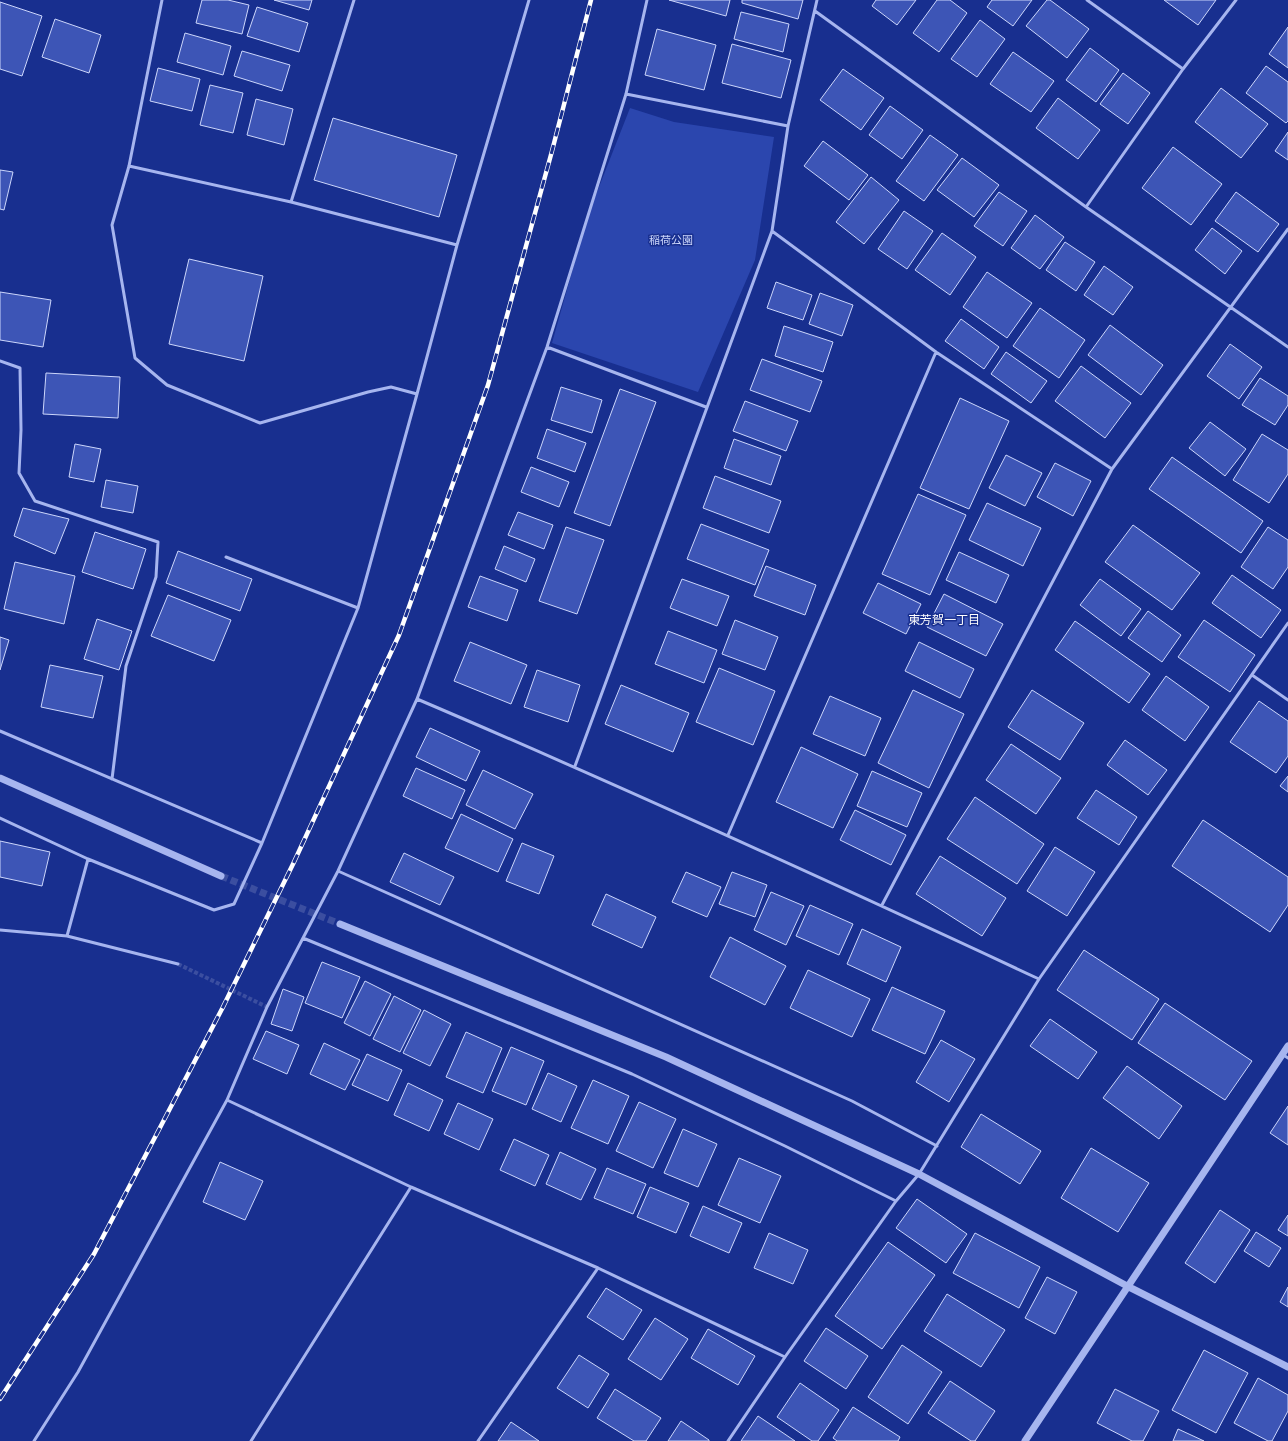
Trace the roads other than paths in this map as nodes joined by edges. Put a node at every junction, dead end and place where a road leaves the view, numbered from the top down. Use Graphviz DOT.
graph roads {
  1 [pos="162,0"];
  2 [pos="354,0"];
  3 [pos="529,0"];
  4 [pos="647,0"];
  5 [pos="817,0"];
  6 [pos="1087,0"];
  7 [pos="1236,0"];
  8 [pos="815,11"];
  9 [pos="1183,69"];
  10 [pos="626,94"];
  11 [pos="788,126"];
  12 [pos="129,166"];
  13 [pos="291,202"];
  14 [pos="1086,207"];
  15 [pos="1288,229"];
  16 [pos="772,231"];
  17 [pos="458,245"];
  18 [pos="1232,306"];
  19 [pos="547,347"];
  20 [pos="1288,347"];
  21 [pos="936,352"];
  22 [pos="0,361"];
  23 [pos="417,394"];
  24 [pos="706,407"];
  25 [pos="1112,469"];
  26 [pos="226,557"];
  27 [pos="358,608"];
  28 [pos="1288,623"];
  29 [pos="1252,675"];
  30 [pos="417,699"];
  31 [pos="1288,700"];
  32 [pos="0,731"];
  33 [pos="575,766"];
  34 [pos="0,778"];
  35 [pos="112,779"];
  36 [pos="0,818"];
  37 [pos="728,835"];
  38 [pos="262,842"];
  39 [pos="88,860"];
  40 [pos="338,871"];
  41 [pos="222,876"];
  42 [pos="882,905"];
  43 [pos="340,924"];
  44 [pos="0,930"];
  45 [pos="67,936"];
  46 [pos="303,938"];
  47 [pos="178,964"];
  48 [pos="1039,979"];
  49 [pos="1288,1046"];
  50 [pos="1285,1056"];
  51 [pos="227,1100"];
  52 [pos="937,1146"];
  53 [pos="919,1174"];
  54 [pos="412,1187"];
  55 [pos="896,1201"];
  56 [pos="598,1268"];
  57 [pos="1129,1287"];
  58 [pos="785,1357"];
  59 [pos="1288,1367"];
  60 [pos="34,1441"];
  61 [pos="250,1441"];
  62 [pos="478,1441"];
  63 [pos="728,1441"];
  64 [pos="1025,1441"];
  1 -- 12 [label="lane"];
  2 -- 13 [label="lane"];
  3 -- 17 [label="lane"];
  4 -- 10 [label="lane"];
  5 -- 8 [label="lane"];
  6 -- 9 [label="lane"];
  7 -- 9 [label="lane"];
  8 -- 11 [label="lane"];
  8 -- 14 [label="lane"];
  9 -- 14 [label="lane"];
  10 -- 11 [label="lane"];
  10 -- 19 [label="lane"];
  11 -- 16 [label="lane"];
  12 -- 13 [label="lane"];
  12 -- 23 [label="lane"];
  13 -- 17 [label="lane"];
  14 -- 18 [label="lane"];
  15 -- 18 [label="lane"];
  16 -- 21 [label="lane"];
  16 -- 24 [label="lane"];
  17 -- 23 [label="lane"];
  18 -- 20 [label="lane"];
  18 -- 25 [label="lane"];
  19 -- 24 [label="lane"];
  19 -- 30 [label="lane"];
  21 -- 25 [label="lane"];
  21 -- 37 [label="lane"];
  22 -- 35 [label="lane"];
  23 -- 27 [label="lane"];
  24 -- 33 [label="lane"];
  25 -- 42 [label="lane"];
  26 -- 27 [label="lane"];
  27 -- 38 [label="lane"];
  28 -- 29 [label="lane"];
  29 -- 31 [label="lane"];
  29 -- 48 [label="lane"];
  30 -- 33 [label="lane"];
  30 -- 40 [label="lane"];
  32 -- 35 [label="lane"];
  33 -- 37 [label="lane"];
  34 -- 41 [label="street"];
  35 -- 38 [label="lane"];
  36 -- 39 [label="lane"];
  37 -- 42 [label="lane"];
  38 -- 39 [label="lane"];
  39 -- 45 [label="lane"];
  40 -- 46 [label="lane"];
  40 -- 52 [label="lane"];
  42 -- 48 [label="lane"];
  43 -- 53 [label="street"];
  44 -- 45 [label="lane"];
  45 -- 47 [label="lane"];
  46 -- 51 [label="lane"];
  46 -- 55 [label="lane"];
  48 -- 52 [label="lane"];
  49 -- 50 [label="street"];
  50 -- 57 [label="street"];
  51 -- 54 [label="lane"];
  51 -- 60 [label="lane"];
  52 -- 53 [label="lane"];
  53 -- 55 [label="lane"];
  53 -- 57 [label="street"];
  54 -- 56 [label="lane"];
  54 -- 61 [label="lane"];
  55 -- 58 [label="lane"];
  56 -- 58 [label="lane"];
  56 -- 62 [label="lane"];
  57 -- 59 [label="street"];
  57 -- 64 [label="street"];
  58 -- 63 [label="lane"];
}
